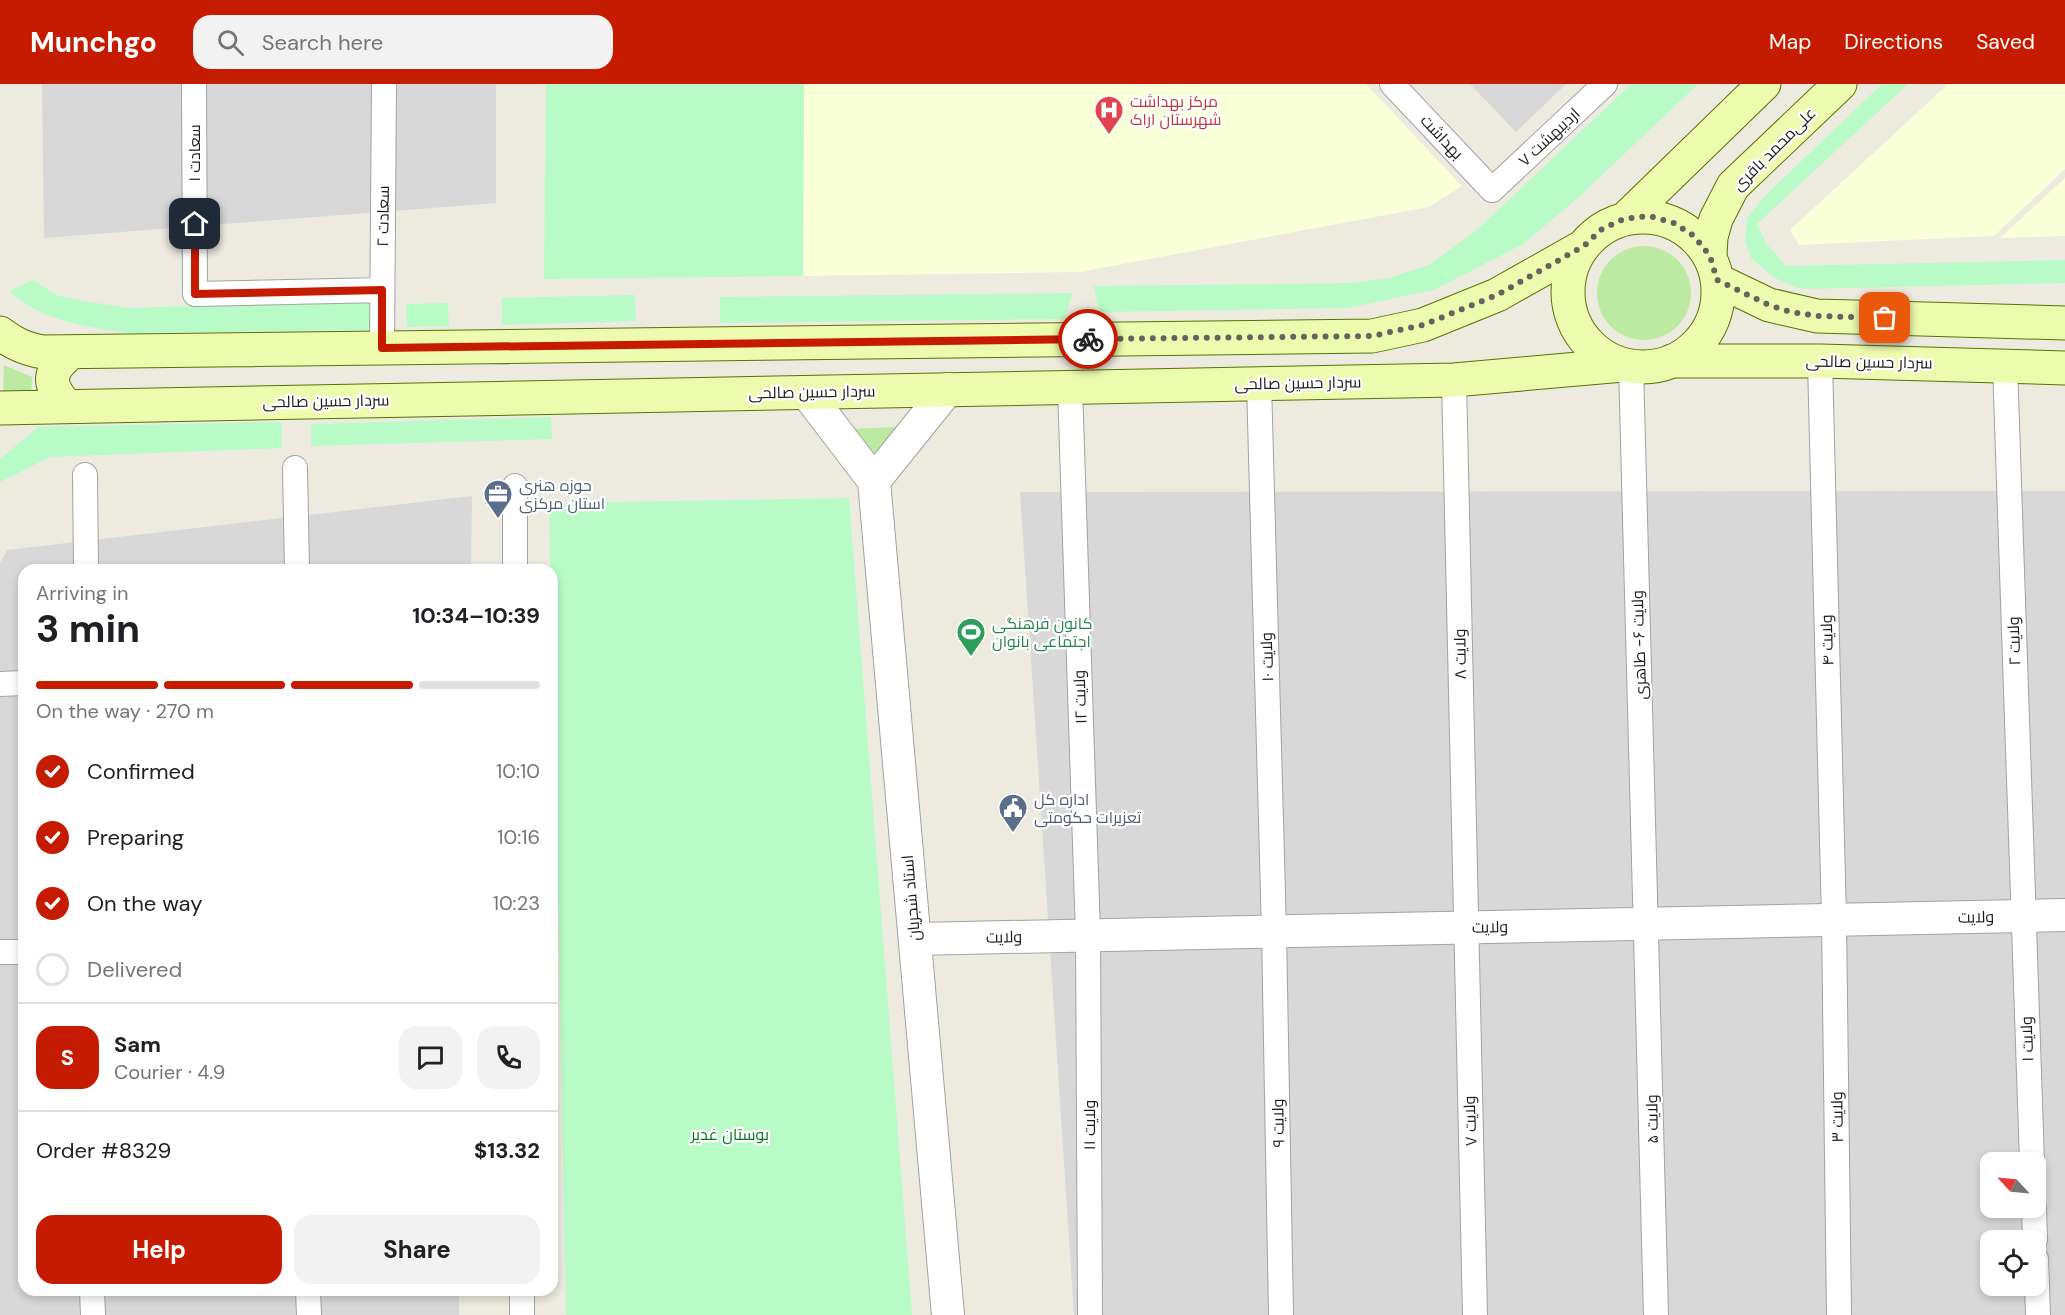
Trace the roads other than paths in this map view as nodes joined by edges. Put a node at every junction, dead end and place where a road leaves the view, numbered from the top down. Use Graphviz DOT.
graph roads {
  1 [pos="194,84"];
  2 [pos="384,84"];
  3 [pos="1392,84"];
  4 [pos="1605,84"];
  5 [pos="1764,84"];
  6 [pos="1840,84"];
  7 [pos="1492,190"];
  8 [pos="1624,219"];
  9 [pos="1584,246"];
  10 [pos="1713,268"];
  11 [pos="382,290"];
  12 [pos="2065,323"];
  13 [pos="0,333"];
  14 [pos="382,348"];
  15 [pos="72,352"];
  16 [pos="1672,361"];
  17 [pos="1820,361"];
  18 [pos="1627,365"];
  19 [pos="2005,365"];
  20 [pos="2065,368"];
  21 [pos="1454,380"];
  22 [pos="1259,383"];
  23 [pos="1070,387"];
  24 [pos="948,389"];
  25 [pos="806,392"];
  26 [pos="67,406"];
  27 [pos="0,408"];
  28 [pos="295,468"];
  29 [pos="85,475"];
  30 [pos="874,481"];
  31 [pos="514,486"];
  32 [pos="86,564"];
  33 [pos="297,564"];
  34 [pos="515,564"];
  35 [pos="18,683"];
  36 [pos="0,684"];
  37 [pos="2065,915"];
  38 [pos="2023,916"];
  39 [pos="1834,920"];
  40 [pos="1647,924"];
  41 [pos="1465,927"];
  42 [pos="1274,931"];
  43 [pos="1088,935"];
  44 [pos="915,939"];
  45 [pos="0,952"];
  46 [pos="18,952"];
  47 [pos="2032,1152"];
  48 [pos="92,1296"];
  49 [pos="308,1296"];
  50 [pos="522,1296"];
  51 [pos="2037,1296"];
  52 [pos="93,1315"];
  53 [pos="309,1315"];
  54 [pos="522,1315"];
  55 [pos="948,1315"];
  56 [pos="1090,1315"];
  57 [pos="1281,1315"];
  58 [pos="1475,1315"];
  59 [pos="1656,1315"];
  60 [pos="1839,1315"];
  61 [pos="2038,1315"];
  1 -- 11 [label="street, سعادت ۱"];
  2 -- 11 [label="street, سعادت ۲"];
  3 -- 7 [label="street, بهداشت"];
  4 -- 7 [label="street, اردیبهشت ۷"];
  5 -- 8 [label="main road"];
  6 -- 10 [label="main road, علی‌محمد باقری"];
  8 -- 9 [label="main road"];
  8 -- 10 [label="main road"];
  9 -- 14 [label="main road"];
  9 -- 18 [label="main road"];
  10 -- 12 [label="main road"];
  10 -- 16 [label="main road"];
  11 -- 14 [label="street, سعادت ۲"];
  13 -- 15 [label="main road"];
  14 -- 15 [label="main road"];
  15 -- 26 [label="main road"];
  16 -- 17 [label="main road, سردار حسین صالحی"];
  16 -- 18 [label="main road"];
  17 -- 19 [label="main road, سردار حسین صالحی"];
  17 -- 39 [label="street, ولایت ۴"];
  18 -- 21 [label="main road, سردار حسین صالحی"];
  18 -- 40 [label="street, ولایت ۶- طاهری"];
  19 -- 20 [label="main road, سردار حسین صالحی"];
  19 -- 38 [label="street, ولایت ۲"];
  21 -- 22 [label="main road, سردار حسین صالحی"];
  21 -- 41 [label="street, ولایت ۸"];
  22 -- 23 [label="main road, سردار حسین صالحی"];
  22 -- 42 [label="street, ولایت ۱۰"];
  23 -- 24 [label="main road, سردار حسین صالحی"];
  23 -- 43 [label="street, ولایت ۱۲"];
  24 -- 25 [label="main road, سردار حسین صالحی"];
  24 -- 30 [label="street"];
  25 -- 26 [label="main road, سردار حسین صالحی"];
  25 -- 30 [label="street"];
  26 -- 27 [label="main road, سردار حسین صالحی"];
  28 -- 33 [label="street"];
  29 -- 32 [label="street"];
  30 -- 44 [label="street, استاد شجریان"];
  31 -- 34 [label="street"];
  35 -- 36 [label="street"];
  37 -- 38 [label="street, ولایت"];
  38 -- 39 [label="street, ولایت"];
  38 -- 47 [label="street, ولایت ۱"];
  39 -- 40 [label="street, ولایت"];
  39 -- 60 [label="street, ولایت ۳"];
  40 -- 41 [label="street, ولایت"];
  40 -- 59 [label="street, ولایت ۵"];
  41 -- 42 [label="street, ولایت"];
  41 -- 58 [label="street, ولایت ۷"];
  42 -- 43 [label="street, ولایت"];
  42 -- 57 [label="street, ولایت ۹"];
  43 -- 44 [label="street, ولایت"];
  43 -- 56 [label="street, ولایت ۱۱"];
  44 -- 55 [label="street, استاد شجریان"];
  45 -- 46 [label="street"];
  48 -- 52 [label="street"];
  49 -- 53 [label="street"];
  50 -- 54 [label="street"];
  51 -- 61 [label="street"];
}
